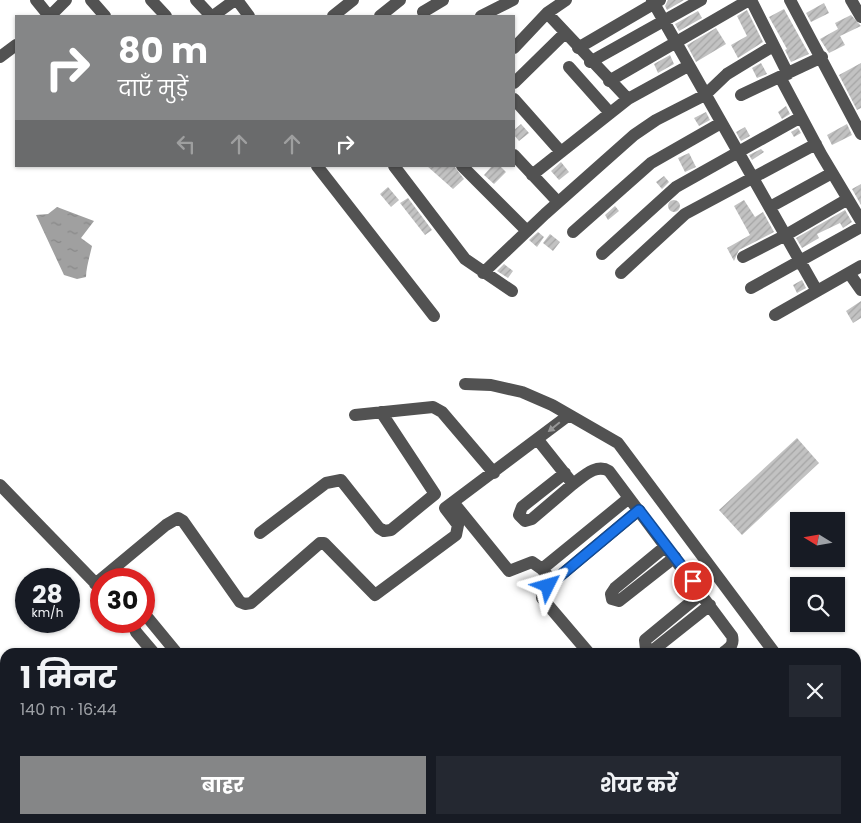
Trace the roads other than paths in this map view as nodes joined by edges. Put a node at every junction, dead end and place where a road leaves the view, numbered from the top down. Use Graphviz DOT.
graph roads {
  1 [pos="36,0"];
  2 [pos="66,0"];
  3 [pos="91,0"];
  4 [pos="151,0"];
  5 [pos="196,0"];
  6 [pos="236,0"];
  7 [pos="354,0"];
  8 [pos="400,0"];
  9 [pos="417,0"];
  10 [pos="443,0"];
  11 [pos="513,0"];
  12 [pos="566,0"];
  13 [pos="701,0"];
  14 [pos="790,0"];
  15 [pos="851,0"];
  16 [pos="655,1"];
  17 [pos="755,1"];
  18 [pos="547,13"];
  19 [pos="424,14"];
  20 [pos="48,15"];
  21 [pos="50,15"];
  22 [pos="105,15"];
  23 [pos="165,15"];
  24 [pos="211,15"];
  25 [pos="214,15"];
  26 [pos="248,15"];
  27 [pos="334,15"];
  28 [pos="381,15"];
  29 [pos="483,15"];
  30 [pos="861,17"];
  31 [pos="664,22"];
  32 [pos="565,33"];
  33 [pos="675,42"];
  34 [pos="773,46"];
  35 [pos="515,47"];
  36 [pos="578,48"];
  37 [pos="14,50"];
  38 [pos="0,57"];
  39 [pos="822,57"];
  40 [pos="590,62"];
  41 [pos="688,66"];
  42 [pos="569,67"];
  43 [pos="784,76"];
  44 [pos="609,81"];
  45 [pos="515,82"];
  46 [pos="705,94"];
  47 [pos="741,96"];
  48 [pos="628,99"];
  49 [pos="515,100"];
  50 [pos="610,113"];
  51 [pos="801,116"];
  52 [pos="721,123"];
  53 [pos="861,134"];
  54 [pos="816,144"];
  55 [pos="737,151"];
  56 [pos="561,152"];
  57 [pos="515,156"];
  58 [pos="318,167"];
  59 [pos="395,167"];
  60 [pos="463,167"];
  61 [pos="832,173"];
  62 [pos="532,174"];
  63 [pos="752,178"];
  64 [pos="848,199"];
  65 [pos="558,202"];
  66 [pos="770,207"];
  67 [pos="861,221"];
  68 [pos="861,227"];
  69 [pos="527,231"];
  70 [pos="573,232"];
  71 [pos="786,236"];
  72 [pos="602,254"];
  73 [pos="743,257"];
  74 [pos="800,262"];
  75 [pos="861,266"];
  76 [pos="621,272"];
  77 [pos="849,272"];
  78 [pos="483,274"];
  79 [pos="751,288"];
  80 [pos="861,290"];
  81 [pos="512,291"];
  82 [pos="817,291"];
  83 [pos="775,315"];
  84 [pos="434,316"];
  85 [pos="465,384"];
  86 [pos="381,412"];
  87 [pos="355,414"];
  88 [pos="570,415"];
  89 [pos="538,440"];
  90 [pos="494,473"];
  91 [pos="565,473"];
  92 [pos="573,484"];
  93 [pos="0,485"];
  94 [pos="436,494"];
  95 [pos="629,498"];
  96 [pos="449,505"];
  97 [pos="639,510"];
  98 [pos="260,533"];
  99 [pos="666,546"];
  100 [pos="675,558"];
  101 [pos="118,568"];
  102 [pos="542,569"];
  103 [pos="90,578"];
  104 [pos="553,582"];
  105 [pos="702,593"];
  106 [pos="710,605"];
  107 [pos="739,607"];
  108 [pos="722,620"];
  109 [pos="155,626"];
  110 [pos="137,633"];
  111 [pos="150,648"];
  112 [pos="173,648"];
  113 [pos="585,648"];
  114 [pos="646,648"];
  115 [pos="656,648"];
  116 [pos="728,648"];
  117 [pos="771,648"];
  1 -- 20 [label="street"];
  2 -- 21 [label="street"];
  3 -- 22 [label="street"];
  4 -- 23 [label="street"];
  5 -- 24 [label="street"];
  6 -- 25 [label="street"];
  6 -- 26 [label="street"];
  7 -- 27 [label="street"];
  8 -- 28 [label="street"];
  9 -- 19 [label="street"];
  10 -- 19 [label="street"];
  11 -- 29 [label="street"];
  12 -- 18 [label="street"];
  13 -- 31 [label="street"];
  14 -- 39 [label="street"];
  15 -- 30 [label="street"];
  16 -- 31 [label="street"];
  16 -- 36 [label="street"];
  17 -- 33 [label="street"];
  17 -- 34 [label="street"];
  18 -- 32 [label="street"];
  18 -- 35 [label="street"];
  31 -- 33 [label="street"];
  31 -- 40 [label="street"];
  32 -- 36 [label="street"];
  32 -- 45 [label="street"];
  33 -- 41 [label="street"];
  33 -- 44 [label="street"];
  34 -- 43 [label="street"];
  34 -- 46 [label="street"];
  36 -- 40 [label="street"];
  37 -- 38 [label="street"];
  39 -- 43 [label="street"];
  39 -- 53 [label="street"];
  40 -- 44 [label="street"];
  41 -- 46 [label="street"];
  41 -- 48 [label="street"];
  42 -- 50 [label="street"];
  43 -- 47 [label="street"];
  43 -- 51 [label="street"];
  44 -- 48 [label="street"];
  46 -- 52 [label="street"];
  46 -- 65 [label="street"];
  48 -- 50 [label="street"];
  49 -- 56 [label="street"];
  50 -- 56 [label="street"];
  51 -- 54 [label="street"];
  51 -- 55 [label="street"];
  52 -- 55 [label="street"];
  52 -- 70 [label="street"];
  54 -- 61 [label="street"];
  54 -- 63 [label="street"];
  55 -- 63 [label="street"];
  55 -- 72 [label="street"];
  56 -- 62 [label="street"];
  57 -- 62 [label="street"];
  58 -- 84 [label="street"];
  59 -- 78 [label="street"];
  60 -- 69 [label="street"];
  61 -- 64 [label="street"];
  61 -- 66 [label="street"];
  62 -- 65 [label="street"];
  63 -- 66 [label="street"];
  63 -- 76 [label="street"];
  64 -- 67 [label="street"];
  64 -- 71 [label="street"];
  65 -- 69 [label="street"];
  66 -- 71 [label="street"];
  68 -- 74 [label="street"];
  69 -- 78 [label="street"];
  71 -- 73 [label="street"];
  71 -- 74 [label="street"];
  74 -- 79 [label="street"];
  74 -- 82 [label="street"];
  75 -- 77 [label="street"];
  77 -- 80 [label="street"];
  77 -- 82 [label="street"];
  78 -- 81 [label="street"];
  82 -- 83 [label="street"];
  85 -- 88 [label="street"];
  86 -- 87 [label="street"];
  86 -- 90 [label="street"];
  86 -- 94 [label="street"];
  88 -- 89 [label="street, one-way"];
  88 -- 107 [label="street"];
  89 -- 90 [label="street"];
  89 -- 91 [label="street"];
  90 -- 96 [label="street"];
  91 -- 92 [label="street"];
  91 -- 92 [label="street"];
  92 -- 95 [label="street"];
  93 -- 103 [label="street"];
  94 -- 96 [label="street"];
  94 -- 98 [label="street"];
  95 -- 97 [label="street"];
  95 -- 102 [label="street"];
  96 -- 101 [label="street"];
  96 -- 102 [label="street"];
  97 -- 99 [label="street"];
  97 -- 104 [label="street"];
  99 -- 100 [label="street"];
  99 -- 100 [label="street"];
  100 -- 105 [label="street"];
  102 -- 104 [label="street"];
  104 -- 113 [label="street"];
  105 -- 106 [label="street"];
  105 -- 114 [label="street"];
  106 -- 108 [label="street"];
  106 -- 115 [label="street"];
  107 -- 108 [label="street"];
  107 -- 117 [label="street"];
  108 -- 116 [label="street"];
  109 -- 112 [label="street"];
  110 -- 111 [label="street"];
}
